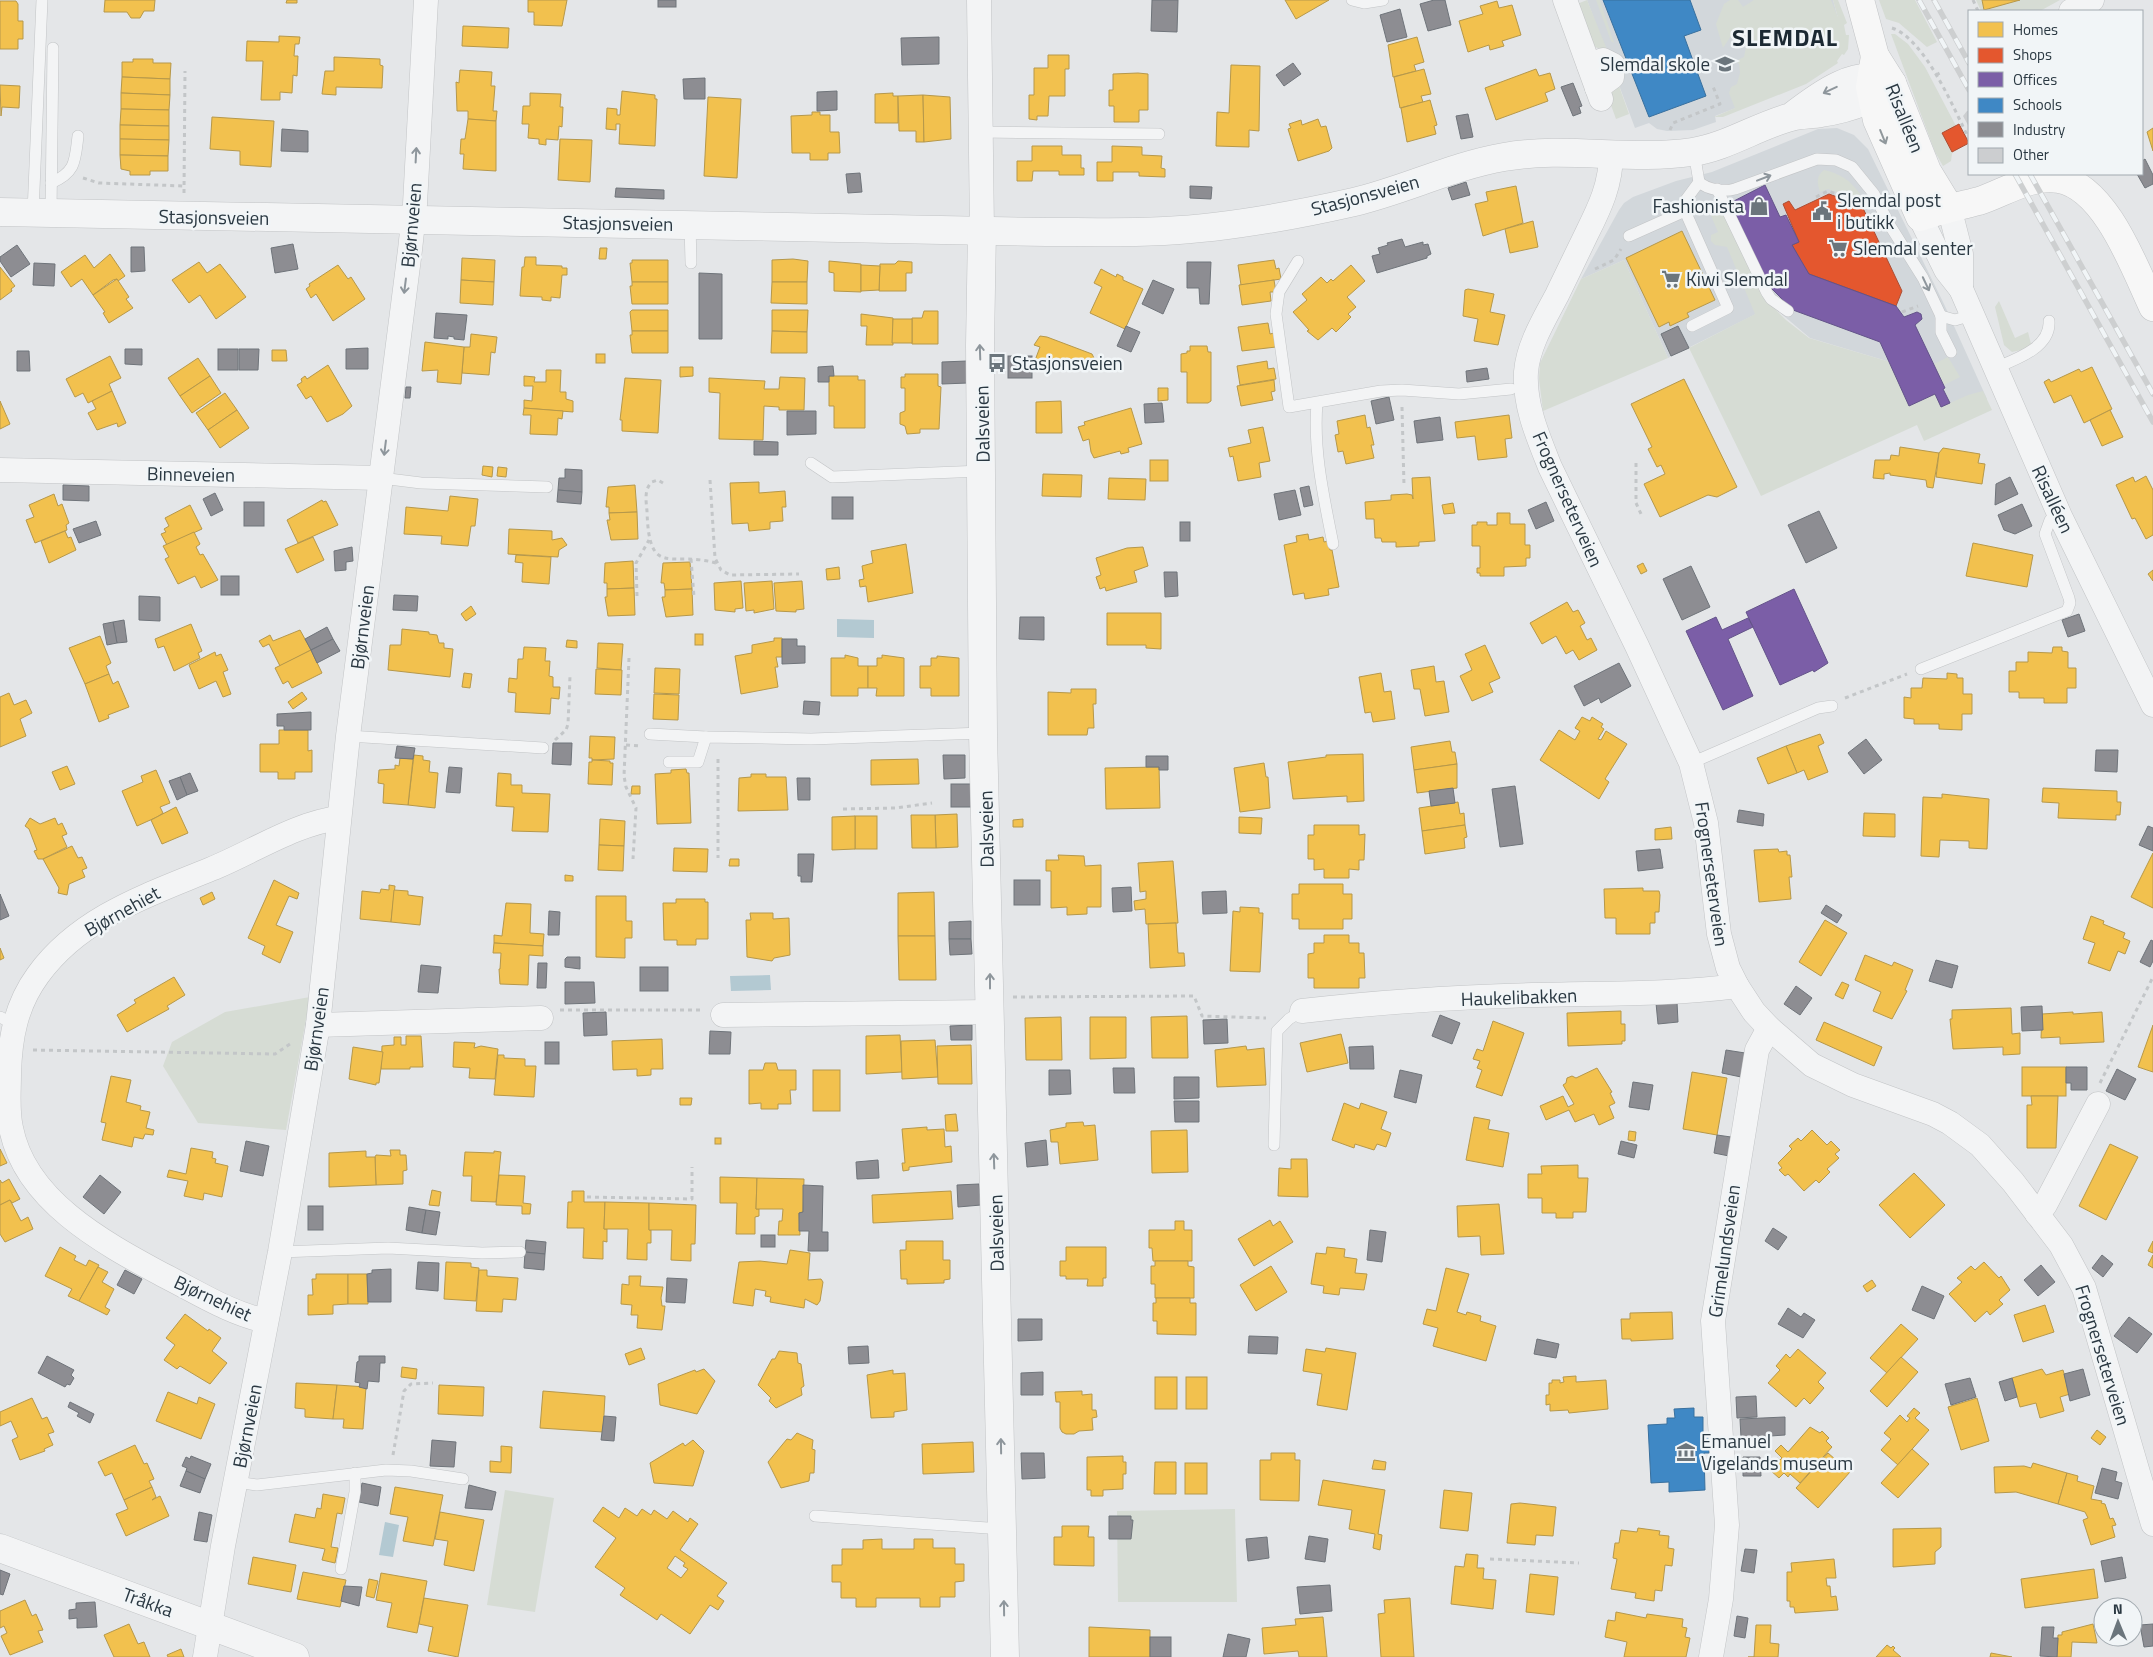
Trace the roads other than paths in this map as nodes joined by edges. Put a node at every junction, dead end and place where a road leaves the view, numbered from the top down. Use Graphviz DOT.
graph roads {
  1 [pos="42,0"];
  2 [pos="426,0"];
  3 [pos="979,0"];
  4 [pos="1352,0"];
  5 [pos="1383,0"];
  6 [pos="1566,0"];
  7 [pos="1860,0"];
  8 [pos="2092,0"];
  9 [pos="2073,10"];
  10 [pos="53,48"];
  11 [pos="1877,78"];
  12 [pos="1599,94"];
  13 [pos="980,132"];
  14 [pos="1159,134"];
  15 [pos="78,136"];
  16 [pos="1694,152"];
  17 [pos="1611,154"];
  18 [pos="2058,176"];
  19 [pos="1698,182"];
  20 [pos="51,184"];
  21 [pos="1717,189"];
  22 [pos="1949,207"];
  23 [pos="1685,211"];
  24 [pos="0,212"];
  25 [pos="42,213"];
  26 [pos="1920,217"];
  27 [pos="413,221"];
  28 [pos="690,224"];
  29 [pos="982,230"];
  30 [pos="1629,236"];
  31 [pos="1298,260"];
  32 [pos="692,263"];
  33 [pos="1961,289"];
  34 [pos="2153,307"];
  35 [pos="1788,311"];
  36 [pos="1941,316"];
  37 [pos="1972,316"];
  38 [pos="2049,321"];
  39 [pos="1692,326"];
  40 [pos="1951,352"];
  41 [pos="1995,368"];
  42 [pos="1511,389"];
  43 [pos="1316,403"];
  44 [pos="811,463"];
  45 [pos="0,470"];
  46 [pos="982,471"];
  47 [pos="382,478"];
  48 [pos="547,487"];
  49 [pos="2060,516"];
  50 [pos="1333,544"];
  51 [pos="1920,669"];
  52 [pos="2153,705"];
  53 [pos="1832,706"];
  54 [pos="983,733"];
  55 [pos="650,734"];
  56 [pos="348,736"];
  57 [pos="712,737"];
  58 [pos="543,748"];
  59 [pos="668,762"];
  60 [pos="1691,763"];
  61 [pos="339,818"];
  62 [pos="1736,986"];
  63 [pos="1000,1005"];
  64 [pos="723,1015"];
  65 [pos="1296,1015"];
  66 [pos="541,1018"];
  67 [pos="7,1021"];
  68 [pos="318,1025"];
  69 [pos="1769,1028"];
  70 [pos="2098,1104"];
  71 [pos="1274,1145"];
  72 [pos="2037,1214"];
  73 [pos="280,1252"];
  74 [pos="520,1252"];
  75 [pos="266,1321"];
  76 [pos="355,1472"];
  77 [pos="463,1479"];
  78 [pos="236,1482"];
  79 [pos="815,1516"];
  80 [pos="2153,1524"];
  81 [pos="1002,1529"];
  82 [pos="0,1548"];
  83 [pos="342,1569"];
  84 [pos="212,1625"];
  85 [pos="205,1657"];
  86 [pos="295,1657"];
  87 [pos="1005,1657"];
  88 [pos="1711,1657"];
  1 -- 25 [label="lane"];
  27 -- 2 [label="street, Bjørnveien, one-way"];
  3 -- 13 [label="street, Dalsveien"];
  4 -- 5 [label="lane"];
  6 -- 12 [label="street"];
  7 -- 11 [label="main road, Risalléen"];
  8 -- 9 [label="street"];
  10 -- 20 [label="lane"];
  11 -- 16 [label="street, Stasjonsveien"];
  11 -- 22 [label="main road, Risalléen"];
  11 -- 26 [label="main road, Risalléen, one-way"];
  13 -- 14 [label="lane"];
  13 -- 29 [label="street, Dalsveien"];
  15 -- 20 [label="lane"];
  16 -- 17 [label="street, Stasjonsveien"];
  16 -- 19 [label="lane"];
  17 -- 29 [label="street, Stasjonsveien"];
  17 -- 60 [label="street, Frognerseterveien"];
  18 -- 22 [label="main road"];
  18 -- 34 [label="main road"];
  19 -- 21 [label="lane"];
  19 -- 23 [label="lane"];
  20 -- 25 [label="lane"];
  21 -- 35 [label="lane"];
  21 -- 36 [label="lane, one-way"];
  22 -- 26 [label="main road"];
  22 -- 33 [label="street, Risalléen"];
  23 -- 30 [label="lane"];
  23 -- 39 [label="lane"];
  24 -- 25 [label="street, Stasjonsveien"];
  25 -- 27 [label="street, Stasjonsveien"];
  26 -- 33 [label="street, Risalléen"];
  27 -- 28 [label="street, Stasjonsveien"];
  27 -- 47 [label="street, Bjørnveien, one-way"];
  28 -- 29 [label="street, Stasjonsveien"];
  28 -- 32 [label="lane"];
  46 -- 29 [label="street, Dalsveien, one-way"];
  31 -- 43 [label="lane"];
  33 -- 37 [label="street, Risalléen"];
  36 -- 37 [label="lane"];
  36 -- 40 [label="lane"];
  37 -- 41 [label="street, Risalléen"];
  38 -- 41 [label="lane"];
  41 -- 49 [label="street, Risalléen"];
  42 -- 43 [label="lane"];
  43 -- 50 [label="lane"];
  44 -- 46 [label="lane"];
  45 -- 47 [label="street, Binneveien"];
  46 -- 54 [label="street, Dalsveien"];
  47 -- 48 [label="lane"];
  47 -- 56 [label="street, Bjørnveien"];
  49 -- 51 [label="lane"];
  49 -- 52 [label="street, Risalléen"];
  53 -- 60 [label="lane"];
  54 -- 57 [label="lane"];
  63 -- 54 [label="street, Dalsveien, one-way"];
  55 -- 57 [label="lane"];
  56 -- 58 [label="lane"];
  56 -- 61 [label="street, Bjørnveien"];
  57 -- 59 [label="lane"];
  60 -- 62 [label="street, Frognerseterveien"];
  61 -- 67 [label="street, Bjørnehiet"];
  61 -- 68 [label="street, Bjørnveien"];
  62 -- 65 [label="street, Haukelibakken"];
  62 -- 69 [label="street, Frognerseterveien"];
  63 -- 64 [label="street"];
  81 -- 63 [label="street, Dalsveien, one-way"];
  65 -- 71 [label="lane"];
  66 -- 68 [label="street"];
  67 -- 75 [label="street, Bjørnehiet"];
  68 -- 73 [label="street, Bjørnveien"];
  69 -- 72 [label="street, Frognerseterveien"];
  69 -- 88 [label="street, Grimelundsveien"];
  70 -- 72 [label="street"];
  72 -- 80 [label="street, Frognerseterveien"];
  73 -- 74 [label="lane"];
  73 -- 75 [label="street, Bjørnveien"];
  75 -- 78 [label="street, Bjørnveien"];
  76 -- 77 [label="lane, Bjørnveien"];
  76 -- 78 [label="lane, Bjørnveien"];
  76 -- 83 [label="lane"];
  78 -- 84 [label="street, Bjørnveien"];
  79 -- 81 [label="lane"];
  87 -- 81 [label="street, Dalsveien, one-way"];
  82 -- 84 [label="street, Tråkka"];
  84 -- 85 [label="street, Bjørnveien"];
  84 -- 86 [label="street, Tråkka"];
}
